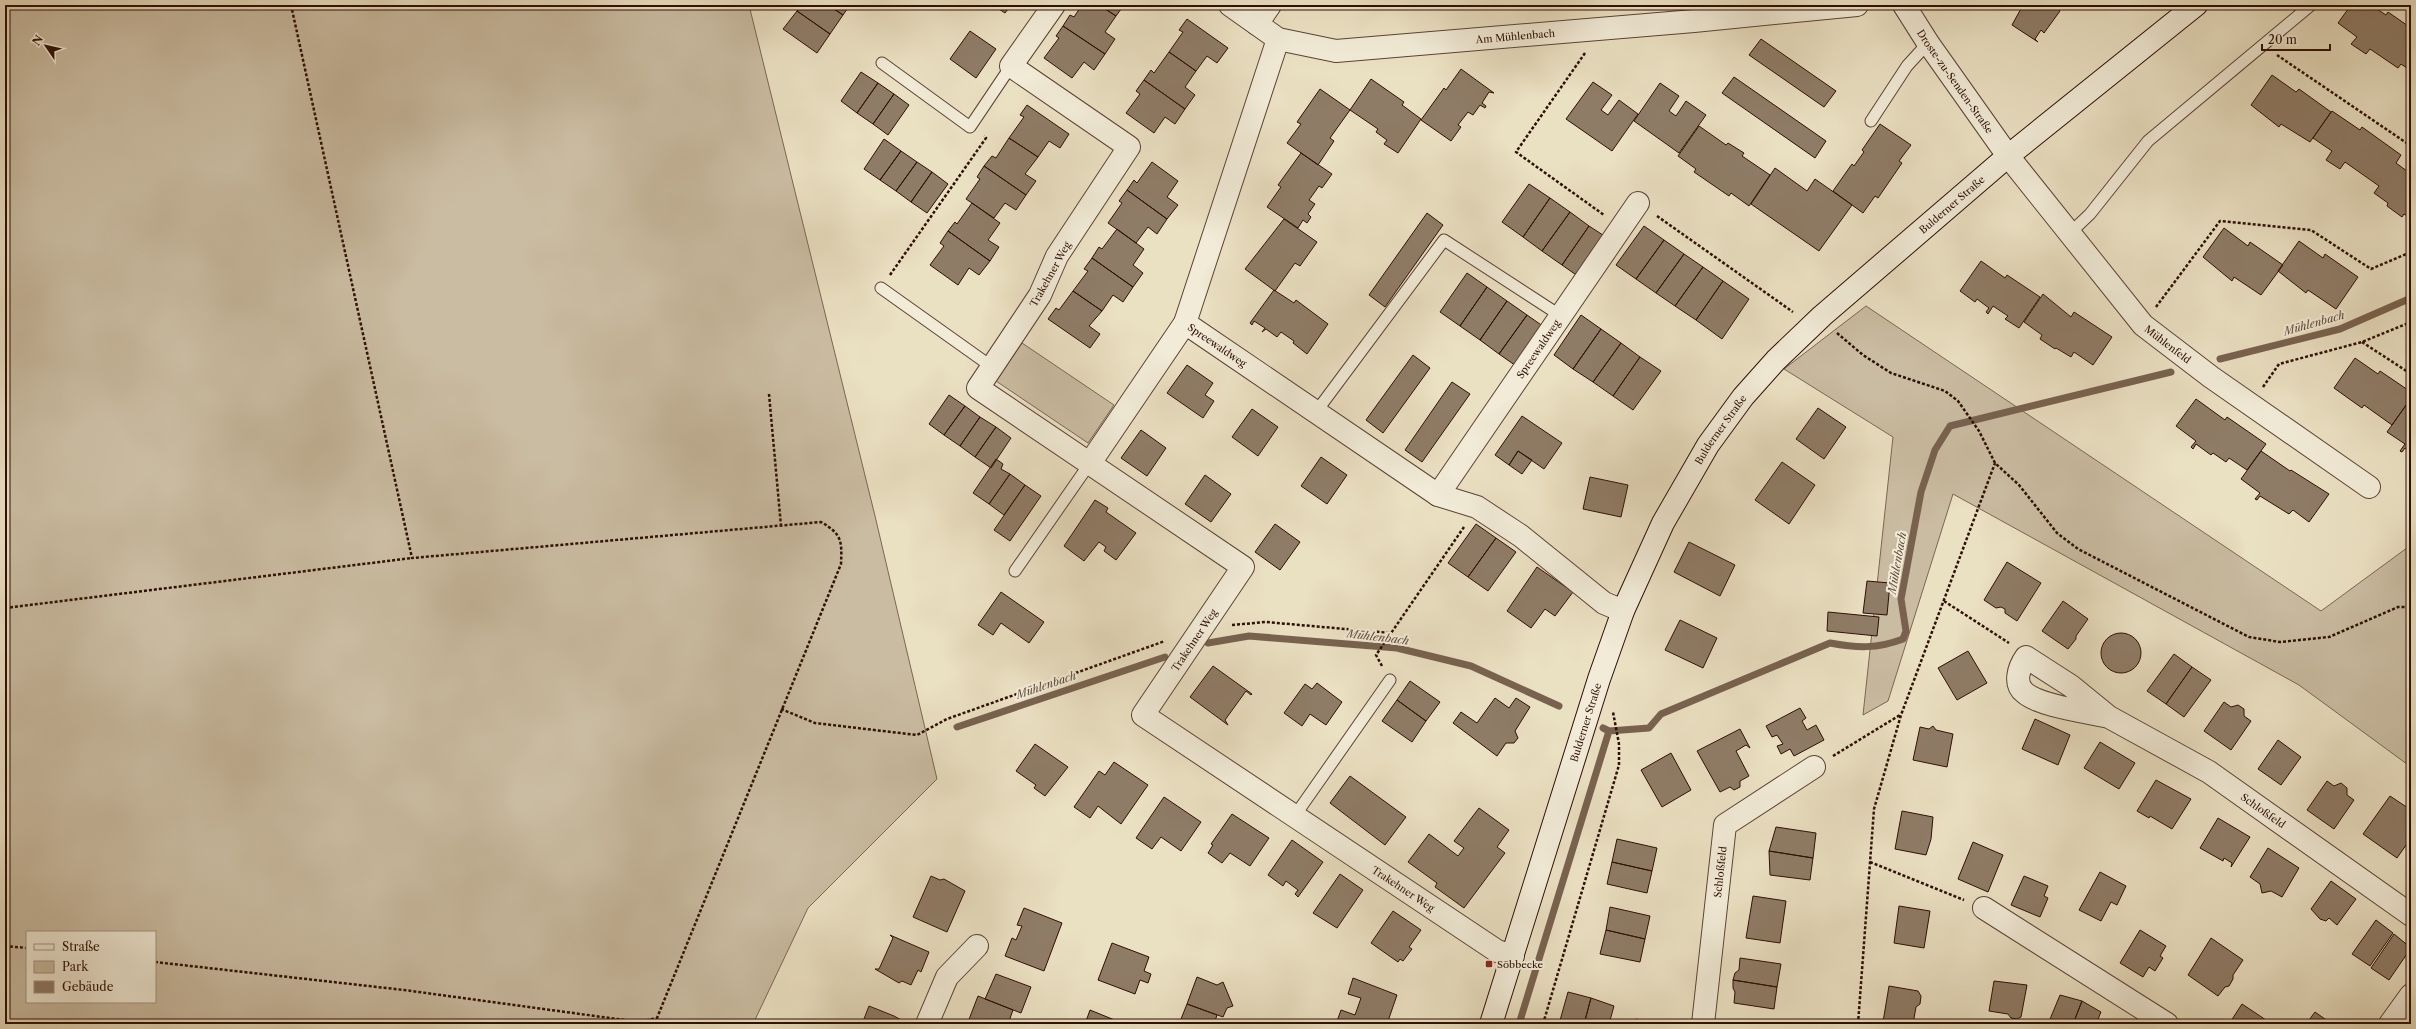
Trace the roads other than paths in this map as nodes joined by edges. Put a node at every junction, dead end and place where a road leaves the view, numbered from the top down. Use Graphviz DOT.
graph roads {
  1 [pos="1054,5"];
  2 [pos="1230,5"];
  3 [pos="1270,5"];
  4 [pos="1857,5"];
  5 [pos="1904,5"];
  6 [pos="2196,5"];
  7 [pos="2311,5"];
  8 [pos="1779,9"];
  9 [pos="1257,24"];
  10 [pos="1278,39"];
  11 [pos="1928,43"];
  12 [pos="882,63"];
  13 [pos="1011,66"];
  14 [pos="1871,121"];
  15 [pos="2008,156"];
  16 [pos="1638,203"];
  17 [pos="2070,233"];
  18 [pos="881,288"];
  19 [pos="1561,316"];
  20 [pos="1185,322"];
  21 [pos="992,367"];
  22 [pos="1316,412"];
  23 [pos="1090,463"];
  24 [pos="2369,487"];
  25 [pos="1438,495"];
  26 [pos="1015,571"];
  27 [pos="1623,611"];
  28 [pos="1390,680"];
  29 [pos="2109,717"];
  30 [pos="1814,767"];
  31 [pos="1294,817"];
  32 [pos="1984,908"];
  33 [pos="2411,916"];
  34 [pos="977,946"];
  35 [pos="1513,956"];
  36 [pos="2411,995"];
  37 [pos="927,1024"];
  38 [pos="1491,1024"];
  39 [pos="1703,1024"];
  40 [pos="2167,1024"];
  41 [pos="2390,1024"];
  1 -- 13 [label="street"];
  2 -- 9 [label="street, Am Mühlenbach"];
  3 -- 9 [label="street"];
  4 -- 8 [label="street, Am Mühlenbach"];
  5 -- 11 [label="street, Droste-zu-Senden-Straße"];
  6 -- 15 [label="street, Bulderner Straße"];
  7 -- 17 [label="lane"];
  8 -- 10 [label="street, Am Mühlenbach"];
  9 -- 10 [label="street, Am Mühlenbach"];
  10 -- 20 [label="street, Spreewaldweg"];
  11 -- 14 [label="lane"];
  11 -- 15 [label="street, Droste-zu-Senden-Straße"];
  12 -- 13 [label="lane"];
  13 -- 21 [label="street, Trakehner Weg"];
  15 -- 17 [label="street, Mühlenfeld"];
  15 -- 27 [label="street, Bulderner Straße"];
  16 -- 19 [label="street, Spreewaldweg"];
  17 -- 24 [label="street, Mühlenfeld"];
  18 -- 21 [label="lane"];
  19 -- 22 [label="lane"];
  19 -- 25 [label="street, Spreewaldweg"];
  20 -- 22 [label="street, Spreewaldweg"];
  20 -- 23 [label="street"];
  21 -- 23 [label="street, Trakehner Weg"];
  22 -- 25 [label="street, Spreewaldweg"];
  23 -- 26 [label="lane"];
  23 -- 31 [label="street, Trakehner Weg"];
  25 -- 27 [label="street, Spreewaldweg"];
  27 -- 35 [label="street, Bulderner Straße"];
  28 -- 31 [label="lane"];
  29 -- 29 [label="street, Schloßfeld"];
  29 -- 33 [label="street, Schloßfeld"];
  30 -- 39 [label="street, Schloßfeld"];
  31 -- 35 [label="street, Trakehner Weg"];
  32 -- 40 [label="street"];
  34 -- 37 [label="street"];
  35 -- 38 [label="street, Bulderner Straße"];
  36 -- 41 [label="street"];
}
